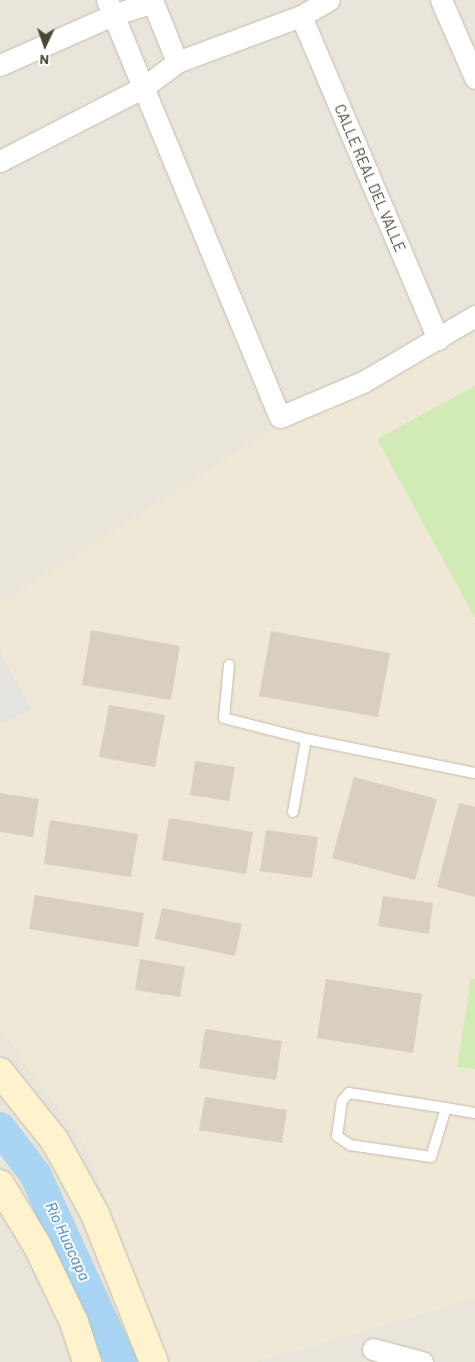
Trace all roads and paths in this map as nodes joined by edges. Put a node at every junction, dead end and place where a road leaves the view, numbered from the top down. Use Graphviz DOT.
graph roads {
  1 [pos="329,0"];
  2 [pos="441,0"];
  3 [pos="152,1"];
  4 [pos="110,7"];
  5 [pos="301,16"];
  6 [pos="177,62"];
  7 [pos="472,64"];
  8 [pos="0,65"];
  9 [pos="144,88"];
  10 [pos="0,161"];
  11 [pos="475,316"];
  12 [pos="438,340"];
  13 [pos="229,665"];
  14 [pos="306,739"];
  15 [pos="475,773"];
  16 [pos="293,812"];
  17 [pos="0,1072"];
  18 [pos="446,1108"];
  19 [pos="475,1112"];
  20 [pos="0,1184"];
  21 [pos="373,1348"];
  22 [pos="87,1362"];
  23 [pos="154,1362"];
  24 [pos="422,1362"];
  1 -- 5 [label="street"];
  2 -- 7 [label="street"];
  3 -- 4 [label="street"];
  3 -- 6 [label="street"];
  4 -- 8 [label="street"];
  4 -- 9 [label="street"];
  5 -- 6 [label="street"];
  5 -- 12 [label="street, CALLE REAL DEL VALLE"];
  6 -- 9 [label="street"];
  9 -- 10 [label="street"];
  9 -- 12 [label="street"];
  11 -- 12 [label="street"];
  13 -- 14 [label="lane"];
  14 -- 15 [label="lane"];
  14 -- 16 [label="lane"];
  17 -- 23 [label="main road"];
  18 -- 18 [label="lane"];
  18 -- 19 [label="lane"];
  20 -- 22 [label="main road"];
  21 -- 24 [label="street"];
}
